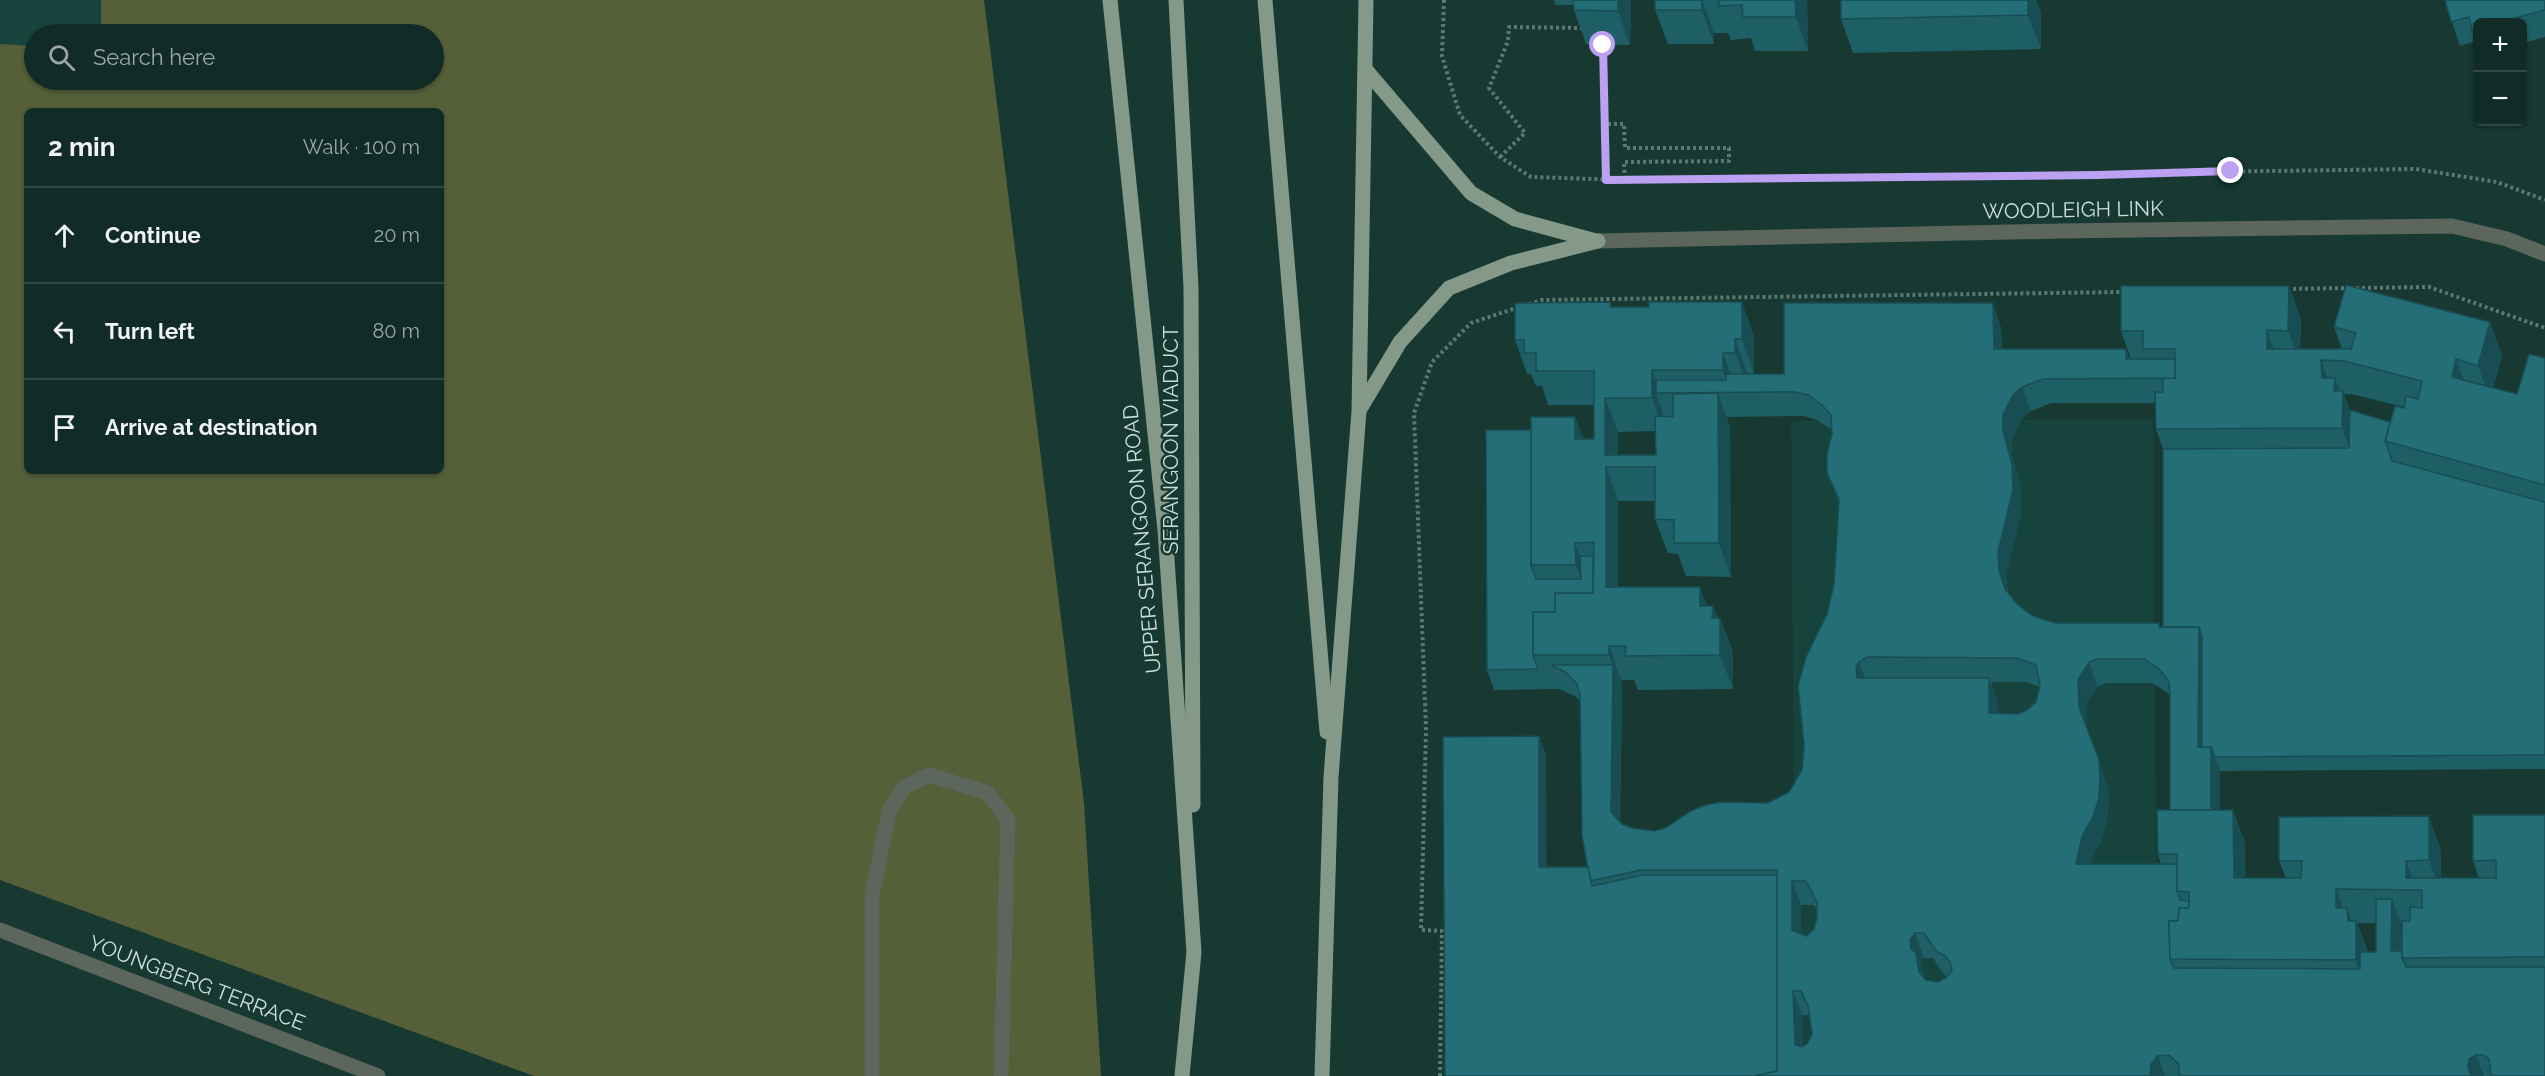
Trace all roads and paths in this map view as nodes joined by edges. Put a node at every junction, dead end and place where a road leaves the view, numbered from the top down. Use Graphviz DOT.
graph roads {
  1 [pos="1110,0"];
  2 [pos="1176,0"];
  3 [pos="1265,0"];
  4 [pos="1366,0"];
  5 [pos="1444,0"];
  6 [pos="1586,28"];
  7 [pos="1603,45"];
  8 [pos="1366,70"];
  9 [pos="1603,124"];
  10 [pos="1500,157"];
  11 [pos="1606,180"];
  12 [pos="1625,180"];
  13 [pos="2545,200"];
  14 [pos="1598,241"];
  15 [pos="2545,254"];
  16 [pos="2276,290"];
  17 [pos="2133,292"];
  18 [pos="2545,328"];
  19 [pos="1359,411"];
  20 [pos="1330,777"];
  21 [pos="0,930"];
  22 [pos="1194,952"];
  23 [pos="378,1076"];
  24 [pos="872,1076"];
  25 [pos="1000,1076"];
  26 [pos="1182,1076"];
  27 [pos="1322,1076"];
  28 [pos="1440,1076"];
  1 -- 22 [label="main road, UPPER SERANGOON ROAD"];
  2 -- 22 [label="main road, SERANGOON VIADUCT"];
  3 -- 20 [label="main road"];
  4 -- 8 [label="main road"];
  5 -- 10 [label="path"];
  6 -- 10 [label="path"];
  7 -- 9 [label="path"];
  8 -- 14 [label="main road"];
  8 -- 19 [label="main road"];
  9 -- 11 [label="path"];
  9 -- 12 [label="path"];
  10 -- 11 [label="path"];
  11 -- 12 [label="path"];
  12 -- 13 [label="path"];
  14 -- 15 [label="street, WOODLEIGH LINK"];
  14 -- 19 [label="main road"];
  16 -- 18 [label="path"];
  17 -- 28 [label="path"];
  19 -- 20 [label="main road"];
  20 -- 27 [label="main road"];
  21 -- 23 [label="street, YOUNGBERG TERRACE"];
  22 -- 26 [label="main road, UPPER SERANGOON ROAD"];
  24 -- 25 [label="street"];
}
